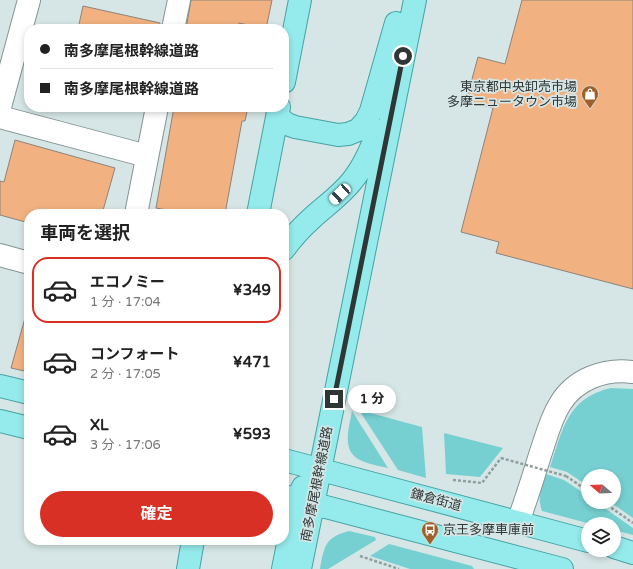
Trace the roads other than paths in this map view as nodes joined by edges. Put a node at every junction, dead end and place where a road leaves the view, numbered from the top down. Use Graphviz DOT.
graph roads {
  1 [pos="28,0"];
  2 [pos="179,0"];
  3 [pos="300,0"];
  4 [pos="402,0"];
  5 [pos="415,0"];
  6 [pos="174,24"];
  7 [pos="289,56"];
  8 [pos="397,82"];
  9 [pos="0,107"];
  10 [pos="156,112"];
  11 [pos="278,112"];
  12 [pos="0,117"];
  13 [pos="147,156"];
  14 [pos="137,209"];
  15 [pos="259,209"];
  16 [pos="289,242"];
  17 [pos="0,255"];
  18 [pos="24,262"];
  19 [pos="633,372"];
  20 [pos="0,386"];
  21 [pos="24,392"];
  22 [pos="0,421"];
  23 [pos="24,427"];
  24 [pos="289,461"];
  25 [pos="320,469"];
  26 [pos="298,500"];
  27 [pos="518,522"];
  28 [pos="581,538"];
  29 [pos="289,541"];
  30 [pos="192,545"];
  31 [pos="288,545"];
  32 [pos="621,549"];
  33 [pos="633,552"];
  34 [pos="515,563"];
  35 [pos="188,569"];
  36 [pos="283,569"];
  37 [pos="300,569"];
  38 [pos="562,569"];
  1 -- 9 [label="street"];
  2 -- 6 [label="street"];
  3 -- 7 [label="main road"];
  4 -- 11 [label="main road"];
  5 -- 8 [label="main road, 南多摩尾根幹線道路"];
  8 -- 16 [label="main road"];
  8 -- 25 [label="main road, 南多摩尾根幹線道路"];
  10 -- 13 [label="street"];
  11 -- 15 [label="main road"];
  12 -- 13 [label="street"];
  13 -- 14 [label="street"];
  17 -- 18 [label="street"];
  19 -- 27 [label="street"];
  20 -- 21 [label="main road"];
  22 -- 23 [label="main road"];
  24 -- 25 [label="main road, 鎌倉街道"];
  25 -- 26 [label="main road, 南多摩尾根幹線道路"];
  25 -- 27 [label="main road, 鎌倉街道"];
  26 -- 29 [label="main road"];
  26 -- 34 [label="main road"];
  26 -- 37 [label="main road, 南多摩尾根幹線道路"];
  27 -- 28 [label="main road, 鎌倉街道"];
  30 -- 35 [label="main road"];
  31 -- 36 [label="main road"];
  32 -- 33 [label="main road"];
  34 -- 38 [label="main road"];
}
